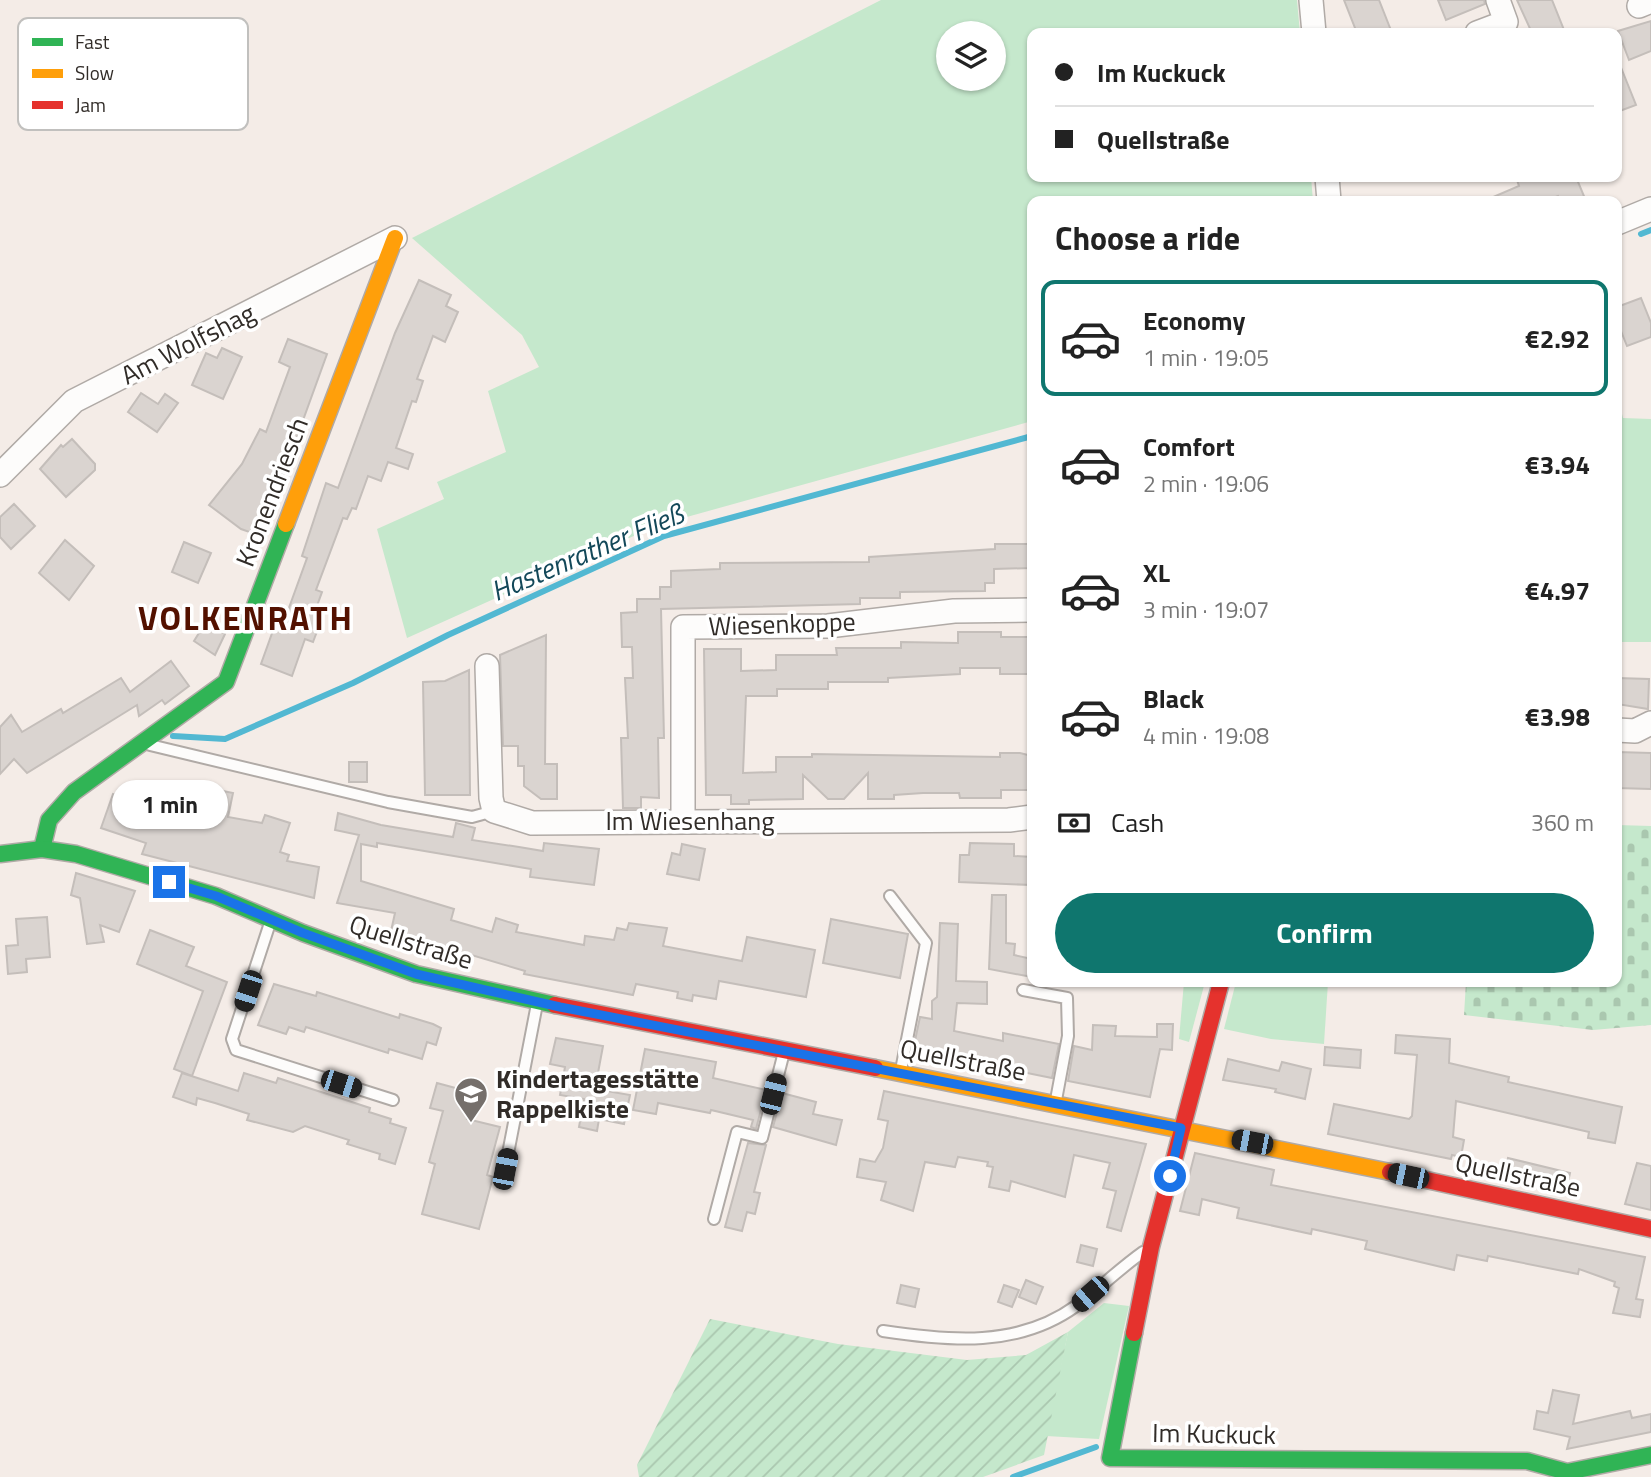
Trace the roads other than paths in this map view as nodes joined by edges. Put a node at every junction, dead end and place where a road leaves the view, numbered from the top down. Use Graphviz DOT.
graph roads {
  1 [pos="1311,0"];
  2 [pos="1498,0"];
  3 [pos="1314,28"];
  4 [pos="1508,28"];
  5 [pos="1651,209"];
  6 [pos="1622,221"];
  7 [pos="395,238"];
  8 [pos="0,475"];
  9 [pos="1027,610"];
  10 [pos="486,666"];
  11 [pos="1651,723"];
  12 [pos="1622,730"];
  13 [pos="146,743"];
  14 [pos="495,811"];
  15 [pos="1027,817"];
  16 [pos="683,821"];
  17 [pos="42,849"];
  18 [pos="0,854"];
  19 [pos="890,896"];
  20 [pos="271,919"];
  21 [pos="1220,987"];
  22 [pos="1023,990"];
  23 [pos="538,1002"];
  24 [pos="784,1050"];
  25 [pos="900,1073"];
  26 [pos="393,1100"];
  27 [pos="1056,1103"];
  28 [pos="1181,1128"];
  29 [pos="505,1169"];
  30 [pos="714,1219"];
  31 [pos="1651,1229"];
  32 [pos="1151,1247"];
  33 [pos="883,1331"];
  34 [pos="1651,1455"];
  1 -- 3 [label="street"];
  2 -- 4 [label="street"];
  5 -- 6 [label="street"];
  7 -- 8 [label="street, Am Wolfshag"];
  7 -- 13 [label="street, Kronendriesch"];
  9 -- 16 [label="street, Wiesenkoppe"];
  10 -- 14 [label="street"];
  11 -- 12 [label="street"];
  13 -- 14 [label="lane"];
  13 -- 17 [label="street, Kronendriesch"];
  14 -- 16 [label="street, Im Wiesenhang"];
  15 -- 16 [label="street, Im Wiesenhang"];
  17 -- 18 [label="street, Quellstraße"];
  17 -- 20 [label="street, Quellstraße"];
  19 -- 25 [label="lane"];
  20 -- 23 [label="street, Quellstraße"];
  20 -- 26 [label="lane"];
  21 -- 28 [label="street, Im Kuckuck"];
  22 -- 27 [label="lane"];
  23 -- 24 [label="street, Quellstraße"];
  23 -- 29 [label="lane"];
  24 -- 25 [label="street, Quellstraße"];
  24 -- 30 [label="lane"];
  25 -- 27 [label="street, Quellstraße"];
  27 -- 28 [label="street, Quellstraße"];
  28 -- 31 [label="street, Quellstraße"];
  28 -- 32 [label="street, Im Kuckuck"];
  32 -- 33 [label="lane"];
  32 -- 34 [label="street, Im Kuckuck"];
}
